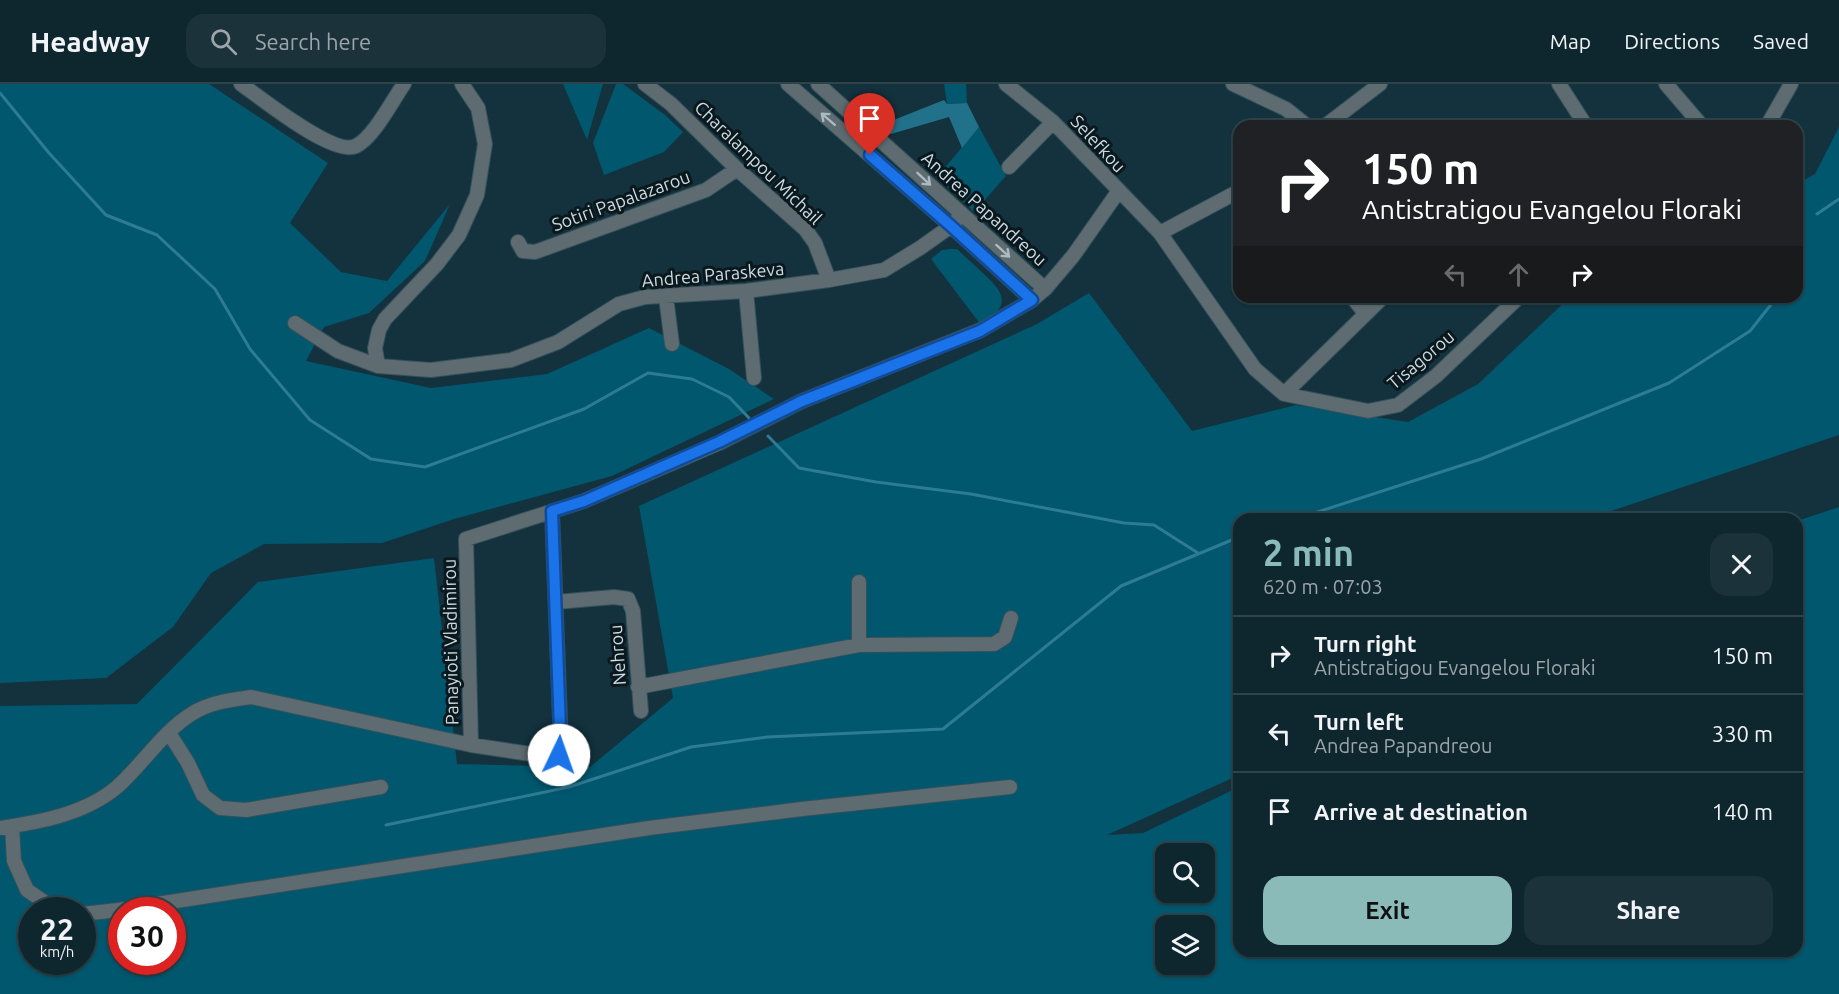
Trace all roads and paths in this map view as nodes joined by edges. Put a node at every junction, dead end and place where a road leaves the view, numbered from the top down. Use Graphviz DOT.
graph roads {
  1 [pos="241,84"];
  2 [pos="404,84"];
  3 [pos="462,84"];
  4 [pos="645,84"];
  5 [pos="788,84"];
  6 [pos="818,84"];
  7 [pos="1006,84"];
  8 [pos="1233,84"];
  9 [pos="1380,84"];
  10 [pos="1559,84"];
  11 [pos="1666,84"];
  12 [pos="1791,84"];
  13 [pos="1299,120"];
  14 [pos="1333,120"];
  15 [pos="1582,120"];
  16 [pos="1697,120"];
  17 [pos="1770,120"];
  18 [pos="1053,122"];
  19 [pos="1009,167"];
  20 [pos="737,169"];
  21 [pos="1118,192"];
  22 [pos="1233,194"];
  23 [pos="962,214"];
  24 [pos="951,226"];
  25 [pos="1160,232"];
  26 [pos="518,242"];
  27 [pos="829,280"];
  28 [pos="1045,289"];
  29 [pos="746,291"];
  30 [pos="666,297"];
  31 [pos="1032,300"];
  32 [pos="1357,303"];
  33 [pos="1377,303"];
  34 [pos="1513,303"];
  35 [pos="1365,314"];
  36 [pos="295,323"];
  37 [pos="672,344"];
  38 [pos="378,366"];
  39 [pos="754,378"];
  40 [pos="1284,394"];
  41 [pos="552,511"];
  42 [pos="860,582"];
  43 [pos="556,602"];
  44 [pos="1011,618"];
  45 [pos="860,645"];
  46 [pos="638,687"];
  47 [pos="641,711"];
  48 [pos="168,733"];
  49 [pos="471,745"];
  50 [pos="381,787"];
  51 [pos="1010,787"];
  52 [pos="6,827"];
  53 [pos="37,897"];
  54 [pos="96,912"];
  1 -- 2 [label="street"];
  3 -- 38 [label="street"];
  4 -- 20 [label="street, Charalampou Michail"];
  24 -- 5 [label="street, Andrea Papandreou, one-way"];
  6 -- 23 [label="street, Andrea Papandreou, one-way"];
  7 -- 18 [label="street, Selefkou"];
  8 -- 13 [label="street"];
  9 -- 14 [label="street"];
  10 -- 15 [label="street"];
  11 -- 16 [label="street"];
  12 -- 17 [label="street"];
  18 -- 19 [label="street"];
  18 -- 21 [label="street, Selefkou"];
  20 -- 26 [label="street, Sotiri Papalazarou"];
  20 -- 27 [label="street, Charalampou Michail"];
  21 -- 25 [label="street, Selefkou"];
  21 -- 28 [label="street"];
  22 -- 25 [label="street"];
  23 -- 24 [label="street, Andrea Paraskeva"];
  23 -- 28 [label="street, Andrea Papandreou, one-way"];
  24 -- 27 [label="street, Andrea Paraskeva"];
  24 -- 31 [label="street, Andrea Papandreou"];
  25 -- 40 [label="street, Tisagorou"];
  27 -- 29 [label="street, Andrea Paraskeva"];
  28 -- 31 [label="street"];
  29 -- 30 [label="street, Andrea Paraskeva"];
  29 -- 39 [label="street"];
  30 -- 37 [label="street"];
  30 -- 38 [label="street, Andrea Paraskeva"];
  31 -- 41 [label="street"];
  32 -- 35 [label="street"];
  33 -- 35 [label="street"];
  34 -- 40 [label="street, Tisagorou"];
  35 -- 40 [label="street"];
  36 -- 38 [label="street, Andrea Paraskeva"];
  41 -- 43 [label="street"];
  41 -- 49 [label="street, Panayioti Vladimirou"];
  42 -- 45 [label="street"];
  43 -- 46 [label="street, Nehrou"];
  43 -- 49 [label="street"];
  44 -- 45 [label="street"];
  45 -- 46 [label="street"];
  46 -- 47 [label="street, Nehrou"];
  48 -- 49 [label="street"];
  48 -- 50 [label="street"];
  48 -- 52 [label="street"];
  51 -- 54 [label="street"];
  52 -- 53 [label="street"];
}
